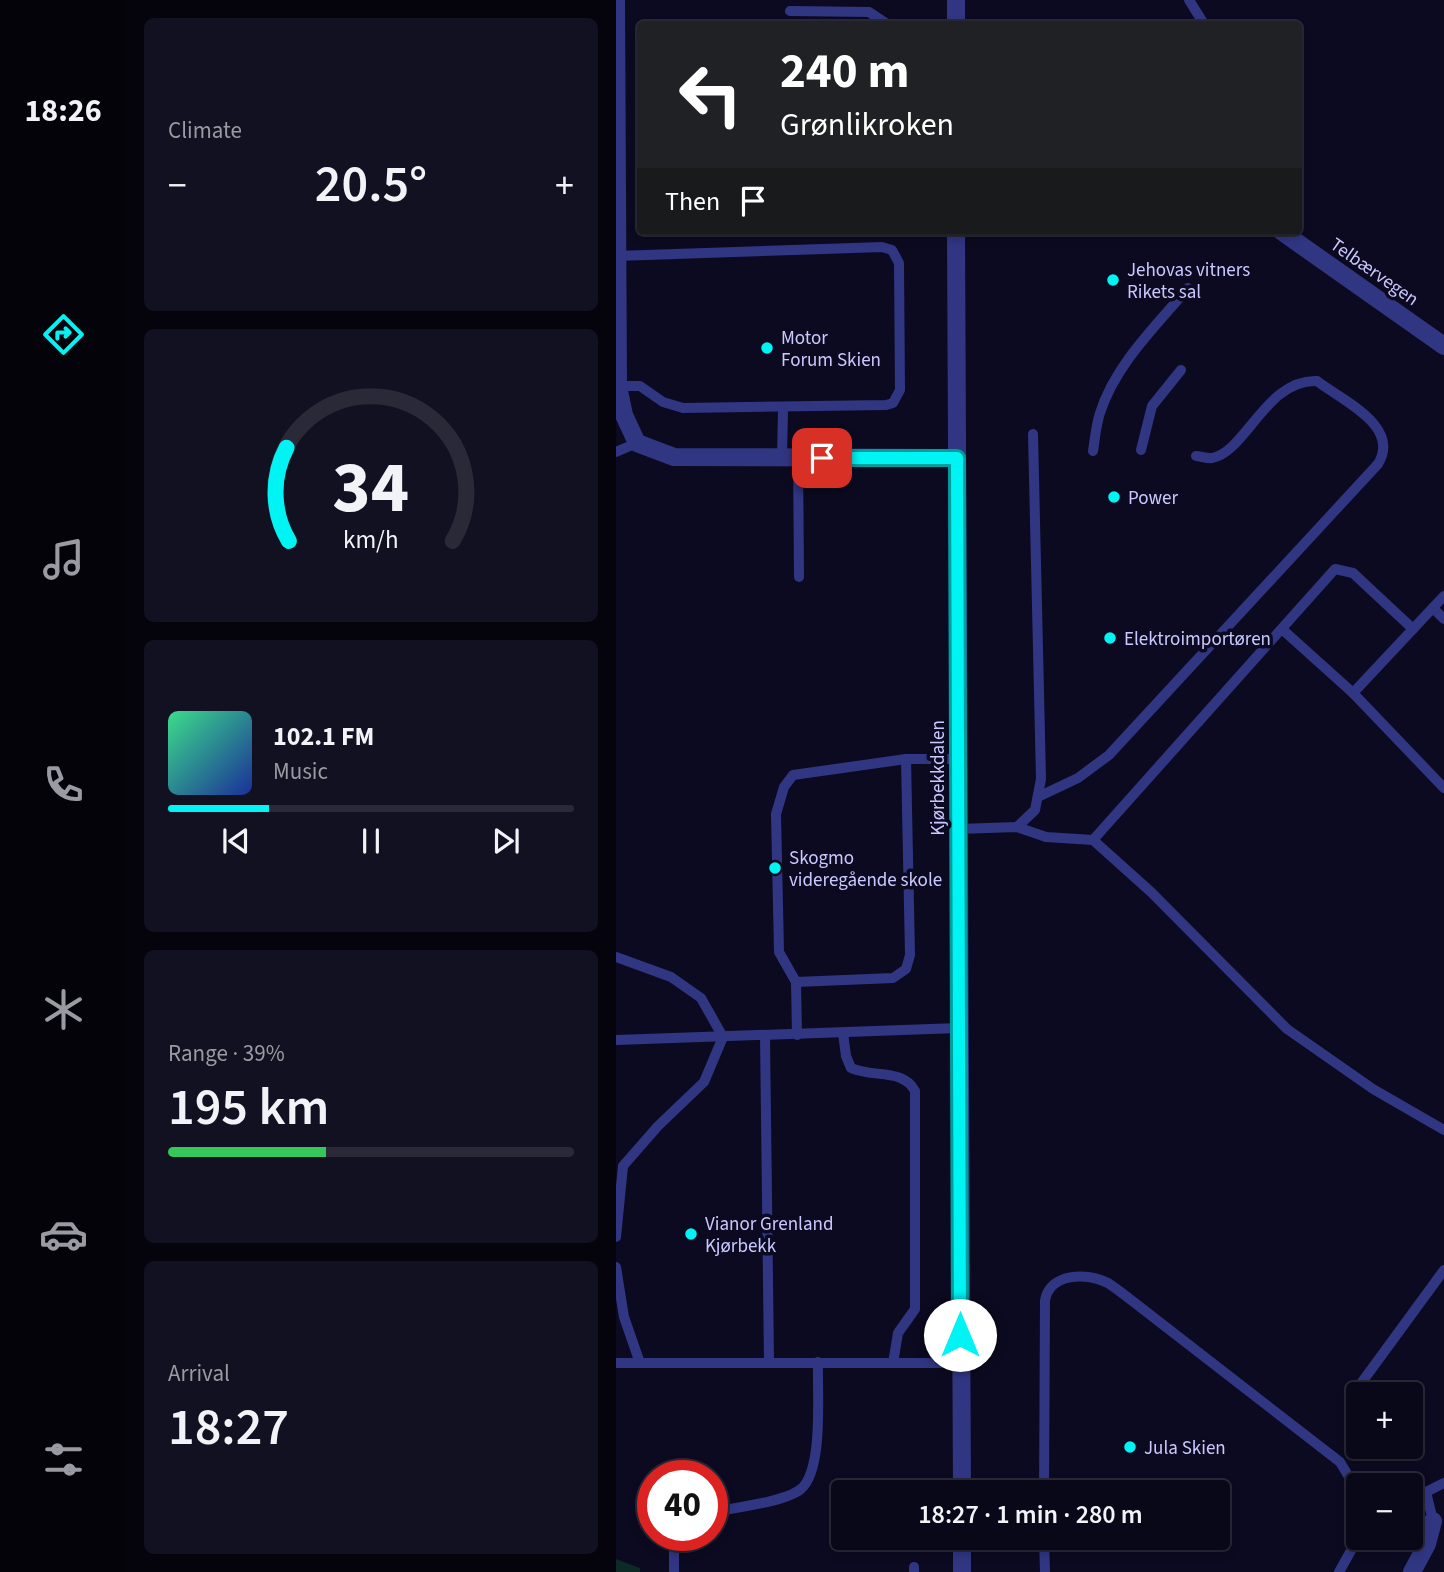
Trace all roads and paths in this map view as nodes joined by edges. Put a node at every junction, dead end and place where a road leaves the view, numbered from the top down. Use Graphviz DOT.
graph roads {
  1 [pos="617,0"];
  2 [pos="956,0"];
  3 [pos="1189,0"];
  4 [pos="790,11"];
  5 [pos="882,21"];
  6 [pos="956,21"];
  7 [pos="1202,21"];
  8 [pos="616,120"];
  9 [pos="956,235"];
  10 [pos="1287,235"];
  11 [pos="617,256"];
  12 [pos="1188,288"];
  13 [pos="1444,346"];
  14 [pos="1181,370"];
  15 [pos="618,386"];
  16 [pos="783,408"];
  17 [pos="1033,434"];
  18 [pos="638,443"];
  19 [pos="1141,450"];
  20 [pos="1093,451"];
  21 [pos="616,452"];
  22 [pos="1196,456"];
  23 [pos="790,458"];
  24 [pos="957,458"];
  25 [pos="799,578"];
  26 [pos="1444,596"];
  27 [pos="1433,608"];
  28 [pos="1444,619"];
  29 [pos="1413,629"];
  30 [pos="1283,630"];
  31 [pos="1353,693"];
  32 [pos="906,759"];
  33 [pos="958,759"];
  34 [pos="1444,788"];
  35 [pos="1040,796"];
  36 [pos="1017,827"];
  37 [pos="958,829"];
  38 [pos="1093,840"];
  39 [pos="616,957"];
  40 [pos="796,982"];
  41 [pos="959,1028"];
  42 [pos="843,1033"];
  43 [pos="797,1035"];
  44 [pos="765,1036"];
  45 [pos="723,1037"];
  46 [pos="616,1040"];
  47 [pos="1444,1130"];
  48 [pos="616,1237"];
  49 [pos="616,1267"];
  50 [pos="1444,1270"];
  51 [pos="769,1362"];
  52 [pos="818,1362"];
  53 [pos="616,1363"];
  54 [pos="640,1363"];
  55 [pos="893,1363"];
  56 [pos="960,1363"];
  57 [pos="1361,1382"];
  58 [pos="1347,1473"];
  59 [pos="962,1480"];
  60 [pos="1044,1480"];
  61 [pos="1444,1483"];
  62 [pos="728,1508"];
  63 [pos="1433,1521"];
  64 [pos="962,1550"];
  65 [pos="1044,1550"];
  66 [pos="1351,1550"];
  67 [pos="674,1551"];
  68 [pos="674,1572"];
  69 [pos="962,1572"];
  70 [pos="1045,1572"];
  71 [pos="1339,1572"];
  72 [pos="1412,1572"];
  1 -- 8 [label="street"];
  2 -- 6 [label="street"];
  3 -- 7 [label="lane"];
  4 -- 5 [label="lane"];
  8 -- 11 [label="street"];
  9 -- 24 [label="street, Kjørbekkdalen"];
  10 -- 13 [label="street, Telbærvegen"];
  11 -- 15 [label="street"];
  11 -- 16 [label="lane"];
  12 -- 20 [label="lane"];
  14 -- 19 [label="lane"];
  15 -- 16 [label="lane"];
  15 -- 18 [label="street"];
  16 -- 23 [label="lane"];
  17 -- 35 [label="lane"];
  18 -- 21 [label="lane"];
  18 -- 23 [label="street"];
  22 -- 35 [label="lane"];
  23 -- 24 [label="street"];
  23 -- 25 [label="lane"];
  24 -- 33 [label="street, Kjørbekkdalen"];
  26 -- 27 [label="lane"];
  27 -- 28 [label="lane"];
  27 -- 29 [label="lane"];
  29 -- 30 [label="lane"];
  29 -- 31 [label="lane"];
  30 -- 31 [label="lane"];
  30 -- 38 [label="lane"];
  31 -- 34 [label="lane"];
  32 -- 33 [label="lane"];
  32 -- 40 [label="lane"];
  32 -- 40 [label="lane"];
  33 -- 37 [label="street, Kjørbekkdalen"];
  35 -- 36 [label="lane"];
  36 -- 37 [label="lane"];
  36 -- 38 [label="lane"];
  37 -- 41 [label="street, Kjørbekkdalen"];
  38 -- 47 [label="lane"];
  39 -- 45 [label="lane"];
  40 -- 43 [label="lane"];
  41 -- 42 [label="lane"];
  41 -- 56 [label="street, Kjørbekkdalen"];
  42 -- 43 [label="lane"];
  42 -- 55 [label="lane"];
  43 -- 44 [label="lane"];
  44 -- 45 [label="lane"];
  44 -- 51 [label="lane"];
  45 -- 46 [label="lane"];
  45 -- 48 [label="lane"];
  49 -- 54 [label="lane"];
  50 -- 57 [label="lane"];
  51 -- 52 [label="lane"];
  51 -- 54 [label="lane"];
  52 -- 55 [label="lane"];
  52 -- 62 [label="lane"];
  53 -- 54 [label="lane"];
  55 -- 56 [label="lane"];
  56 -- 59 [label="street, Kjørbekkdalen"];
  58 -- 60 [label="lane"];
  61 -- 63 [label="lane"];
  63 -- 72 [label="street"];
  64 -- 69 [label="street"];
  65 -- 70 [label="lane"];
  66 -- 71 [label="lane"];
  67 -- 68 [label="lane"];
}
